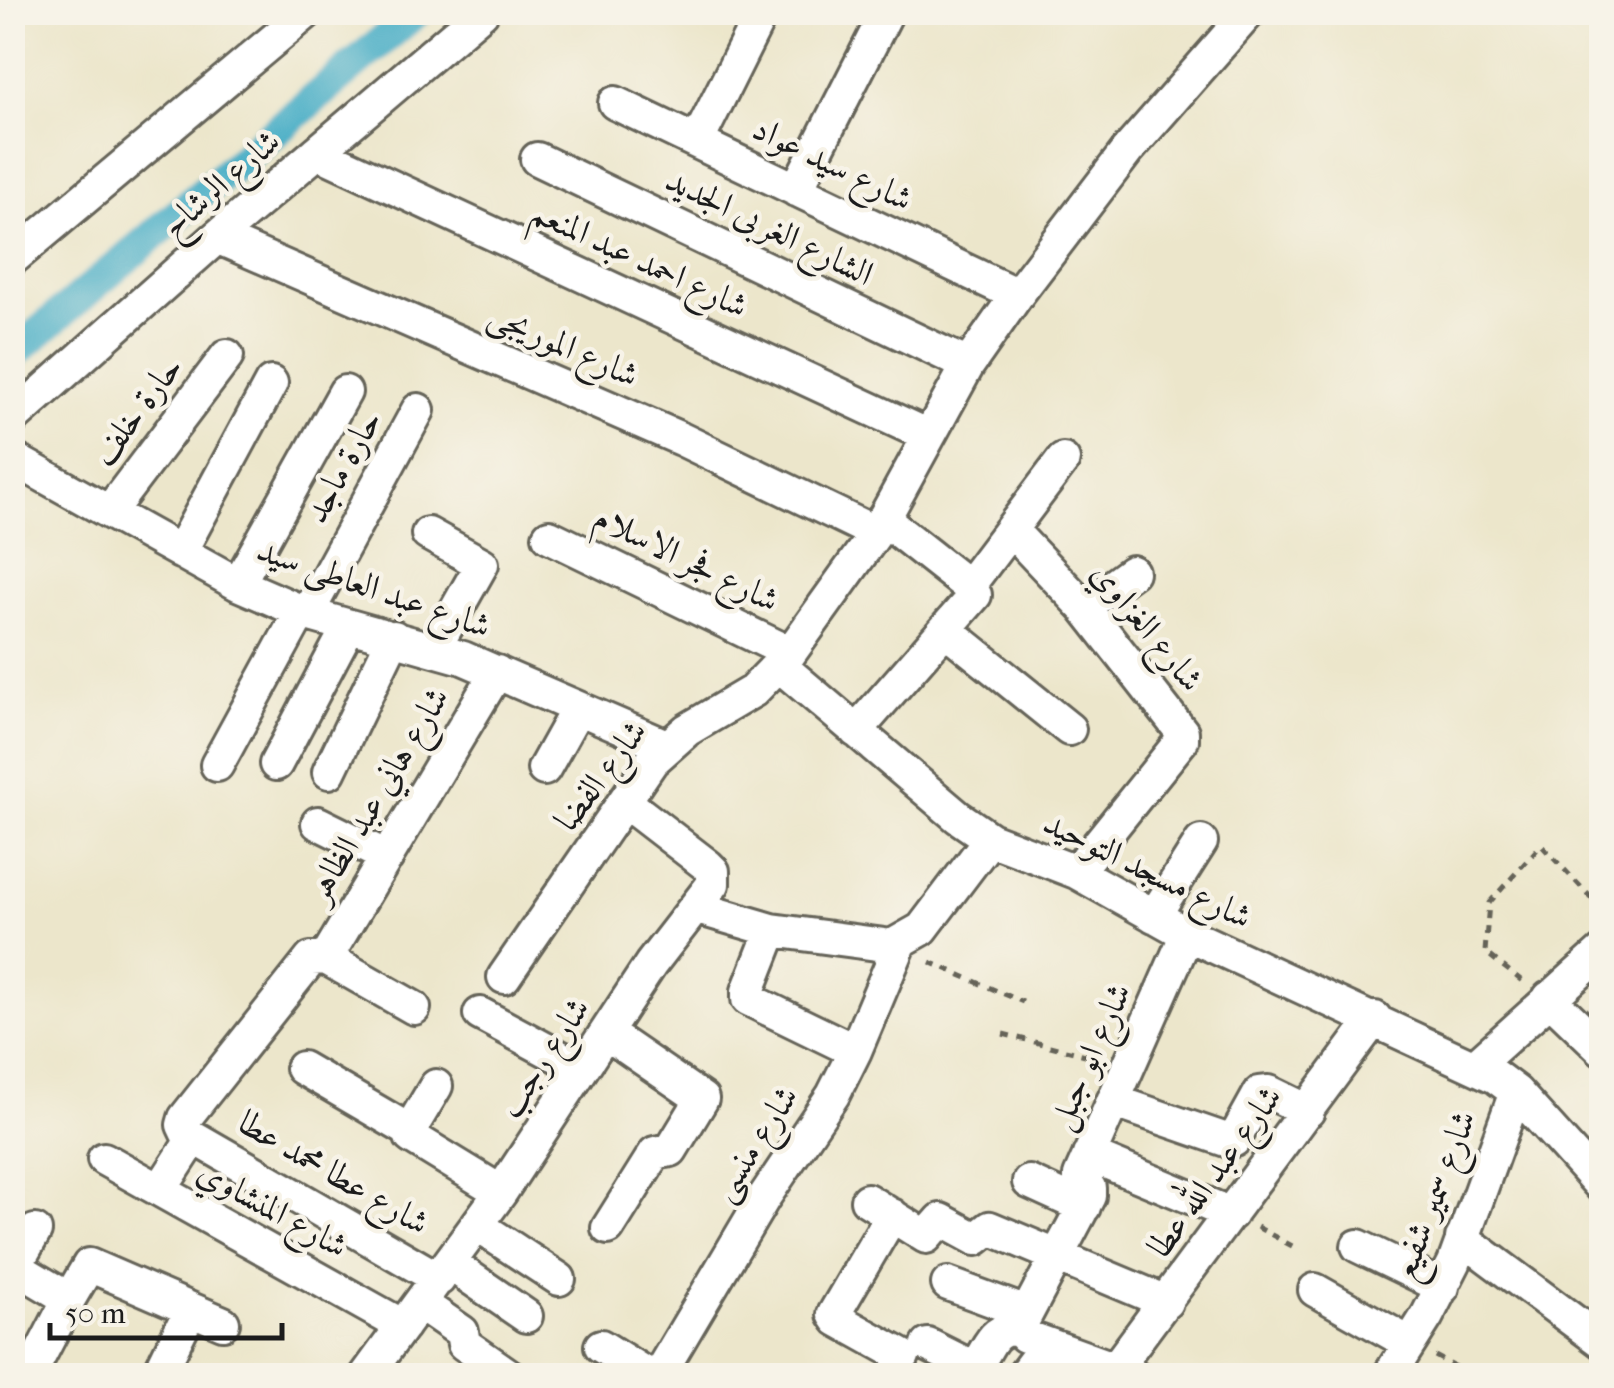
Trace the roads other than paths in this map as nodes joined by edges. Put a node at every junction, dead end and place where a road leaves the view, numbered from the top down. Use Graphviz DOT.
graph roads {
  1 [pos="307,12"];
  2 [pos="482,12"];
  3 [pos="762,12"];
  4 [pos="887,12"];
  5 [pos="1248,12"];
  6 [pos="615,103"];
  7 [pos="697,142"];
  8 [pos="317,152"];
  9 [pos="537,158"];
  10 [pos="796,190"];
  11 [pos="217,237"];
  12 [pos="12,258"];
  13 [pos="1017,295"];
  14 [pos="227,356"];
  15 [pos="968,365"];
  16 [pos="271,383"];
  17 [pos="345,392"];
  18 [pos="418,410"];
  19 [pos="12,419"];
  20 [pos="929,436"];
  21 [pos="1063,460"];
  22 [pos="17,469"];
  23 [pos="109,512"];
  24 [pos="879,526"];
  25 [pos="1011,530"];
  26 [pos="428,534"];
  27 [pos="549,536"];
  28 [pos="180,552"];
  29 [pos="1132,572"];
  30 [pos="238,584"];
  31 [pos="968,586"];
  32 [pos="1084,607"];
  33 [pos="304,612"];
  34 [pos="349,626"];
  35 [pos="946,630"];
  36 [pos="394,637"];
  37 [pos="434,648"];
  38 [pos="784,659"];
  39 [pos="497,672"];
  40 [pos="578,708"];
  41 [pos="1069,729"];
  42 [pos="856,731"];
  43 [pos="666,746"];
  44 [pos="276,764"];
  45 [pos="217,766"];
  46 [pos="544,769"];
  47 [pos="329,772"];
  48 [pos="625,802"];
  49 [pos="318,823"];
  50 [pos="990,839"];
  51 [pos="1201,842"];
  52 [pos="387,857"];
  53 [pos="1076,872"];
  54 [pos="697,908"];
  55 [pos="1154,916"];
  56 [pos="772,930"];
  57 [pos="1187,934"];
  58 [pos="900,944"];
  59 [pos="1602,952"];
  60 [pos="326,958"];
  61 [pos="504,978"];
  62 [pos="1548,999"];
  63 [pos="414,1008"];
  64 [pos="480,1014"];
  65 [pos="1375,1018"];
  66 [pos="606,1033"];
  67 [pos="1602,1049"];
  68 [pos="855,1051"];
  69 [pos="1475,1066"];
  70 [pos="302,1068"];
  71 [pos="582,1070"];
  72 [pos="436,1086"];
  73 [pos="1516,1092"];
  74 [pos="1112,1101"];
  75 [pos="1308,1111"];
  76 [pos="410,1131"];
  77 [pos="190,1135"];
  78 [pos="1088,1155"];
  79 [pos="104,1159"];
  80 [pos="1029,1182"];
  81 [pos="1602,1187"];
  82 [pos="160,1190"];
  83 [pos="500,1192"];
  84 [pos="1084,1207"];
  85 [pos="1232,1214"];
  86 [pos="477,1225"];
  87 [pos="608,1228"];
  88 [pos="35,1231"];
  89 [pos="1462,1238"];
  90 [pos="1358,1246"];
  91 [pos="1057,1258"];
  92 [pos="14,1265"];
  93 [pos="559,1279"];
  94 [pos="948,1284"];
  95 [pos="1443,1287"];
  96 [pos="1316,1290"];
  97 [pos="428,1293"];
  98 [pos="70,1299"];
  99 [pos="1166,1302"];
  100 [pos="191,1309"];
  101 [pos="526,1316"];
  102 [pos="224,1323"];
  103 [pos="1031,1329"];
  104 [pos="1408,1342"];
  105 [pos="1602,1342"];
  106 [pos="601,1346"];
  107 [pos="1114,1371"];
  108 [pos="29,1376"];
  109 [pos="158,1376"];
  110 [pos="366,1376"];
  111 [pos="510,1376"];
  112 [pos="649,1376"];
  113 [pos="658,1376"];
  114 [pos="1023,1376"];
  115 [pos="1389,1376"];
  1 -- 12 [label="street"];
  2 -- 8 [label="street, شارع الرشاح"];
  3 -- 7 [label="street"];
  4 -- 10 [label="street"];
  5 -- 13 [label="street"];
  6 -- 7 [label="street, شارع سيد عواد"];
  7 -- 10 [label="street, شارع سيد عواد"];
  8 -- 11 [label="street, شارع الرشاح"];
  8 -- 20 [label="street, شارع احمد عبد المنعم"];
  9 -- 15 [label="street, الشارع الغربى الجديد"];
  10 -- 13 [label="street, شارع سيد عواد"];
  11 -- 19 [label="street, شارع الرشاح"];
  11 -- 24 [label="street, شارع الموريجى"];
  13 -- 15 [label="street"];
  14 -- 23 [label="street, حارة خلف"];
  15 -- 20 [label="street"];
  16 -- 28 [label="street"];
  17 -- 30 [label="street"];
  18 -- 33 [label="street, حارة ماجد"];
  20 -- 24 [label="street"];
  21 -- 25 [label="street"];
  22 -- 23 [label="street, شارع عبد العاطى سيد"];
  23 -- 28 [label="street, شارع عبد العاطى سيد"];
  24 -- 31 [label="street, شارع الموريجى"];
  24 -- 38 [label="street"];
  25 -- 31 [label="street"];
  25 -- 32 [label="street, شارع الغزاوي"];
  26 -- 37 [label="street"];
  27 -- 38 [label="street, شارع فجر الاسلام"];
  28 -- 30 [label="street, شارع عبد العاطى سيد"];
  29 -- 32 [label="street"];
  30 -- 33 [label="street, شارع عبد العاطى سيد"];
  31 -- 35 [label="street"];
  32 -- 53 [label="street, شارع الغزاوي"];
  33 -- 34 [label="street, شارع عبد العاطى سيد"];
  33 -- 45 [label="street, حارة ماجد"];
  34 -- 36 [label="street, شارع عبد العاطى سيد"];
  34 -- 44 [label="street"];
  35 -- 41 [label="street"];
  35 -- 42 [label="street"];
  36 -- 37 [label="street, شارع عبد العاطى سيد"];
  36 -- 47 [label="street"];
  37 -- 39 [label="street, شارع عبد العاطى سيد"];
  38 -- 42 [label="street, شارع مسجد التوحيد"];
  38 -- 43 [label="street, شارع الفضا"];
  39 -- 40 [label="street, شارع عبد العاطى سيد"];
  39 -- 52 [label="street, شارع هاني عبد الظاهر"];
  40 -- 43 [label="street, شارع عبد العاطى سيد"];
  40 -- 46 [label="street"];
  42 -- 50 [label="street, شارع مسجد التوحيد"];
  43 -- 48 [label="street, شارع الفضا"];
  48 -- 54 [label="street, شارع رجب"];
  48 -- 61 [label="street, شارع الفضا"];
  49 -- 52 [label="street"];
  50 -- 53 [label="street, شارع مسجد التوحيد"];
  50 -- 58 [label="street"];
  51 -- 55 [label="street"];
  52 -- 60 [label="street, شارع هاني عبد الظاهر"];
  53 -- 55 [label="street, شارع مسجد التوحيد"];
  54 -- 56 [label="street"];
  54 -- 66 [label="street, شارع رجب"];
  55 -- 57 [label="street, شارع مسجد التوحيد"];
  56 -- 58 [label="street"];
  56 -- 68 [label="street"];
  57 -- 65 [label="street, شارع مسجد التوحيد"];
  57 -- 74 [label="street, شارع ابو جبل"];
  58 -- 68 [label="street, شارع منسى"];
  59 -- 62 [label="street"];
  60 -- 63 [label="street"];
  60 -- 77 [label="street"];
  62 -- 67 [label="street"];
  62 -- 69 [label="street"];
  64 -- 71 [label="street"];
  65 -- 69 [label="street, شارع مسجد التوحيد"];
  65 -- 75 [label="street, شارع عبد الله عطا"];
  66 -- 71 [label="street, شارع رجب"];
  66 -- 87 [label="street"];
  68 -- 113 [label="street, شارع منسى"];
  69 -- 73 [label="street, شارع مسجد التوحيد"];
  70 -- 76 [label="street"];
  71 -- 83 [label="street, شارع رجب"];
  72 -- 76 [label="street"];
  73 -- 81 [label="street, شارع مسجد التوحيد"];
  73 -- 89 [label="street, شارع سمير شفيع"];
  74 -- 75 [label="street"];
  74 -- 78 [label="street, شارع ابو جبل"];
  75 -- 85 [label="street, شارع عبد الله عطا"];
  76 -- 83 [label="street"];
  77 -- 82 [label="street"];
  77 -- 97 [label="street, شارع عطا محمد عطا"];
  78 -- 84 [label="street, شارع ابو جبل"];
  78 -- 85 [label="street"];
  79 -- 82 [label="street, شارع المنشاوي"];
  80 -- 84 [label="street"];
  82 -- 97 [label="street, شارع المنشاوي"];
  83 -- 86 [label="street, شارع رجب"];
  84 -- 91 [label="street, شارع ابو جبل"];
  85 -- 99 [label="street, شارع عبد الله عطا"];
  86 -- 93 [label="street"];
  86 -- 97 [label="street, شارع رجب"];
  88 -- 92 [label="street"];
  89 -- 95 [label="street, شارع سمير شفيع"];
  89 -- 105 [label="street"];
  90 -- 95 [label="street"];
  91 -- 99 [label="street"];
  91 -- 103 [label="street, شارع ابو جبل"];
  91 -- 103 [label="street, شارع ابو جبل"];
  92 -- 98 [label="street"];
  94 -- 103 [label="street"];
  95 -- 104 [label="street, شارع سمير شفيع"];
  96 -- 104 [label="street"];
  97 -- 101 [label="street"];
  97 -- 110 [label="street, شارع رجب"];
  97 -- 111 [label="street"];
  98 -- 100 [label="street"];
  98 -- 108 [label="street"];
  99 -- 107 [label="street, شارع عبد الله عطا"];
  100 -- 102 [label="street"];
  100 -- 109 [label="street"];
  103 -- 107 [label="street"];
  103 -- 114 [label="street"];
  104 -- 115 [label="street, شارع سمير شفيع"];
  106 -- 112 [label="street"];
}
